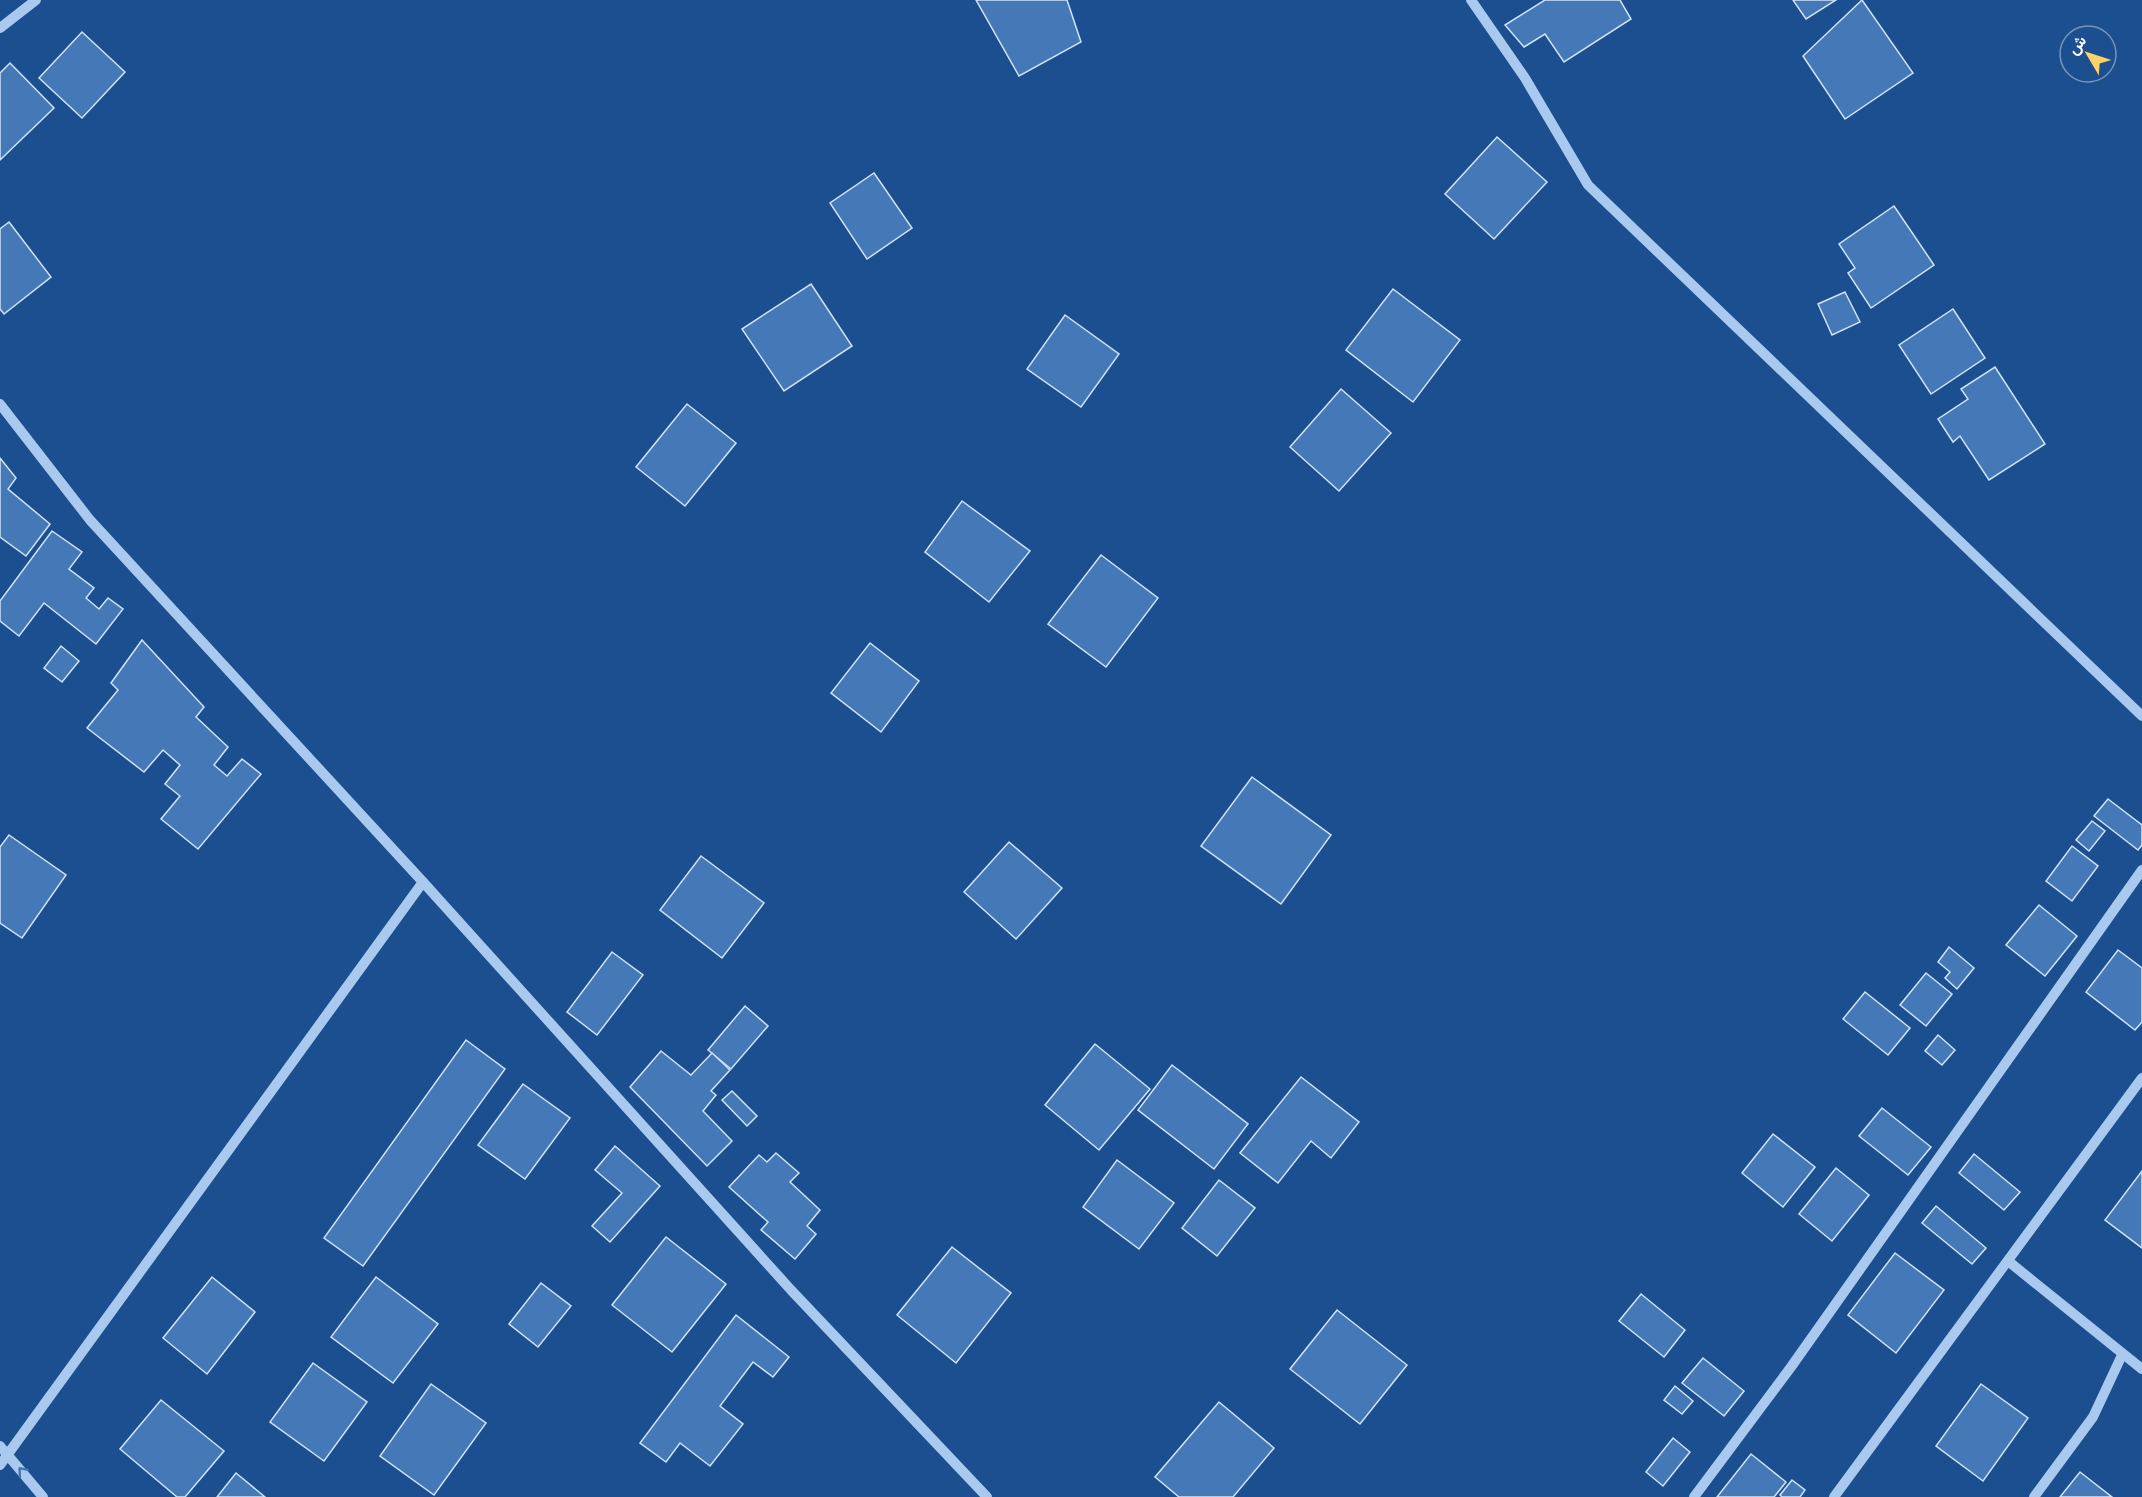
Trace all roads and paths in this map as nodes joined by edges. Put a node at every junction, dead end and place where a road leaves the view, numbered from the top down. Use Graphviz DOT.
graph roads {
  1 [pos="36,0"];
  2 [pos="1471,0"];
  3 [pos="0,28"];
  4 [pos="0,404"];
  5 [pos="2142,716"];
  6 [pos="2142,870"];
  7 [pos="423,882"];
  8 [pos="2142,1078"];
  9 [pos="2008,1261"];
  10 [pos="2122,1355"];
  11 [pos="2142,1369"];
  12 [pos="0,1446"];
  13 [pos="8,1455"];
  14 [pos="0,1465"];
  15 [pos="43,1497"];
  16 [pos="987,1497"];
  17 [pos="1694,1497"];
  18 [pos="1834,1497"];
  19 [pos="2034,1497"];
  1 -- 3 [label="street"];
  2 -- 5 [label="street"];
  4 -- 7 [label="street"];
  6 -- 17 [label="street"];
  7 -- 13 [label="street"];
  7 -- 16 [label="street"];
  8 -- 9 [label="street"];
  9 -- 10 [label="street"];
  9 -- 18 [label="street"];
  10 -- 11 [label="street"];
  10 -- 19 [label="street"];
  12 -- 13 [label="street"];
  13 -- 14 [label="street"];
  15 -- 13 [label="street, one-way"];
}
